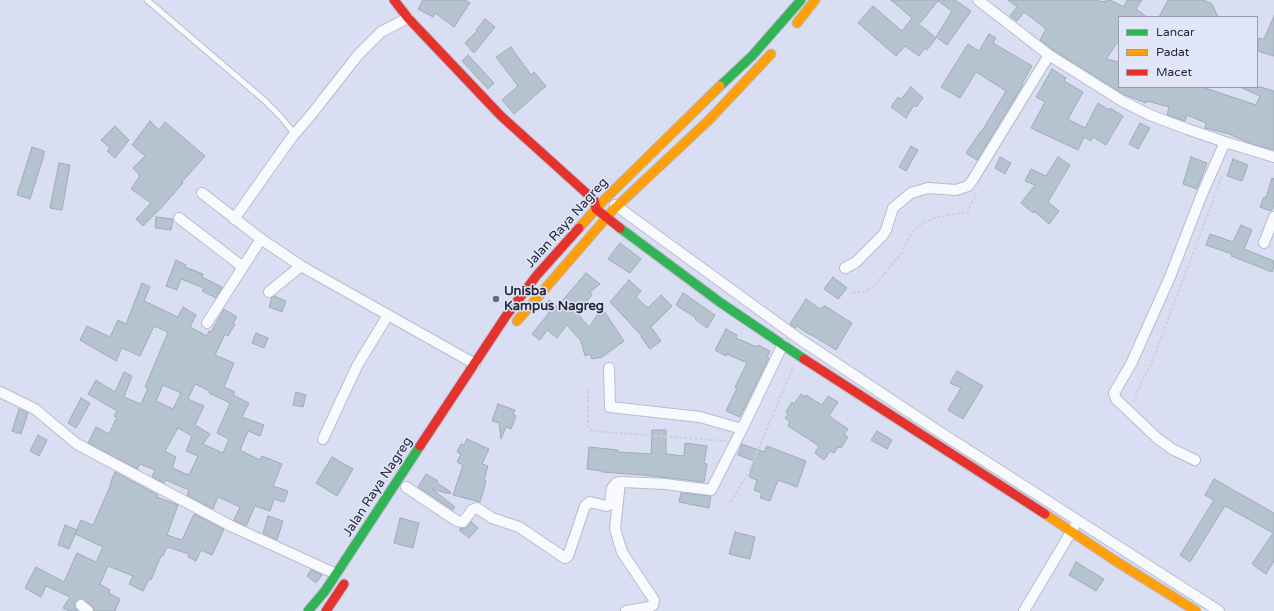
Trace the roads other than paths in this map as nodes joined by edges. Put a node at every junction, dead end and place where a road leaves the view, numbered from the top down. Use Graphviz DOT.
graph roads {
  1 [pos="147,0"];
  2 [pos="394,0"];
  3 [pos="801,0"];
  4 [pos="815,0"];
  5 [pos="978,0"];
  6 [pos="408,18"];
  7 [pos="792,30"];
  8 [pos="778,46"];
  9 [pos="1049,55"];
  10 [pos="295,134"];
  11 [pos="1225,142"];
  12 [pos="1274,157"];
  13 [pos="202,193"];
  14 [pos="598,203"];
  15 [pos="618,206"];
  16 [pos="1274,217"];
  17 [pos="179,218"];
  18 [pos="606,218"];
  19 [pos="234,219"];
  20 [pos="261,239"];
  21 [pos="1264,243"];
  22 [pos="243,266"];
  23 [pos="301,266"];
  24 [pos="845,268"];
  25 [pos="268,292"];
  26 [pos="388,314"];
  27 [pos="774,322"];
  28 [pos="207,324"];
  29 [pos="511,330"];
  30 [pos="766,333"];
  31 [pos="783,344"];
  32 [pos="475,364"];
  33 [pos="609,368"];
  34 [pos="0,392"];
  35 [pos="742,429"];
  36 [pos="323,439"];
  37 [pos="1195,460"];
  38 [pos="620,482"];
  39 [pos="406,487"];
  40 [pos="1078,521"];
  41 [pos="1071,531"];
  42 [pos="336,574"];
  43 [pos="351,574"];
  44 [pos="308,611"];
  45 [pos="326,611"];
  46 [pos="626,611"];
  47 [pos="1024,611"];
  48 [pos="1196,611"];
  49 [pos="1219,611"];
  1 -- 10 [label="lane"];
  2 -- 6 [label="main road"];
  3 -- 14 [label="main road, Jalan Raya Nagreg"];
  4 -- 7 [label="main road"];
  5 -- 9 [label="street"];
  6 -- 10 [label="street"];
  6 -- 14 [label="main road"];
  8 -- 15 [label="main road, Jalan Raya Nagreg"];
  9 -- 11 [label="street"];
  9 -- 24 [label="street"];
  10 -- 19 [label="street"];
  11 -- 12 [label="street"];
  11 -- 37 [label="street"];
  13 -- 19 [label="street"];
  14 -- 15 [label="street"];
  14 -- 18 [label="main road"];
  14 -- 32 [label="main road, Jalan Raya Nagreg"];
  15 -- 18 [label="main road, Jalan Raya Nagreg"];
  15 -- 27 [label="street"];
  16 -- 21 [label="street"];
  17 -- 22 [label="street"];
  18 -- 29 [label="main road, Jalan Raya Nagreg"];
  18 -- 30 [label="main road"];
  19 -- 20 [label="street"];
  20 -- 22 [label="street"];
  20 -- 23 [label="street"];
  22 -- 28 [label="street"];
  23 -- 25 [label="street"];
  23 -- 26 [label="street"];
  26 -- 32 [label="street"];
  26 -- 36 [label="street"];
  27 -- 30 [label="street"];
  27 -- 40 [label="street"];
  30 -- 31 [label="main road"];
  31 -- 35 [label="street"];
  31 -- 41 [label="main road"];
  32 -- 42 [label="main road, Jalan Raya Nagreg"];
  33 -- 35 [label="street"];
  34 -- 42 [label="street"];
  35 -- 38 [label="street"];
  38 -- 39 [label="street"];
  38 -- 46 [label="street"];
  40 -- 41 [label="street"];
  40 -- 49 [label="street"];
  41 -- 47 [label="street"];
  41 -- 48 [label="main road"];
  42 -- 44 [label="main road, Jalan Raya Nagreg"];
  43 -- 45 [label="main road"];
}
